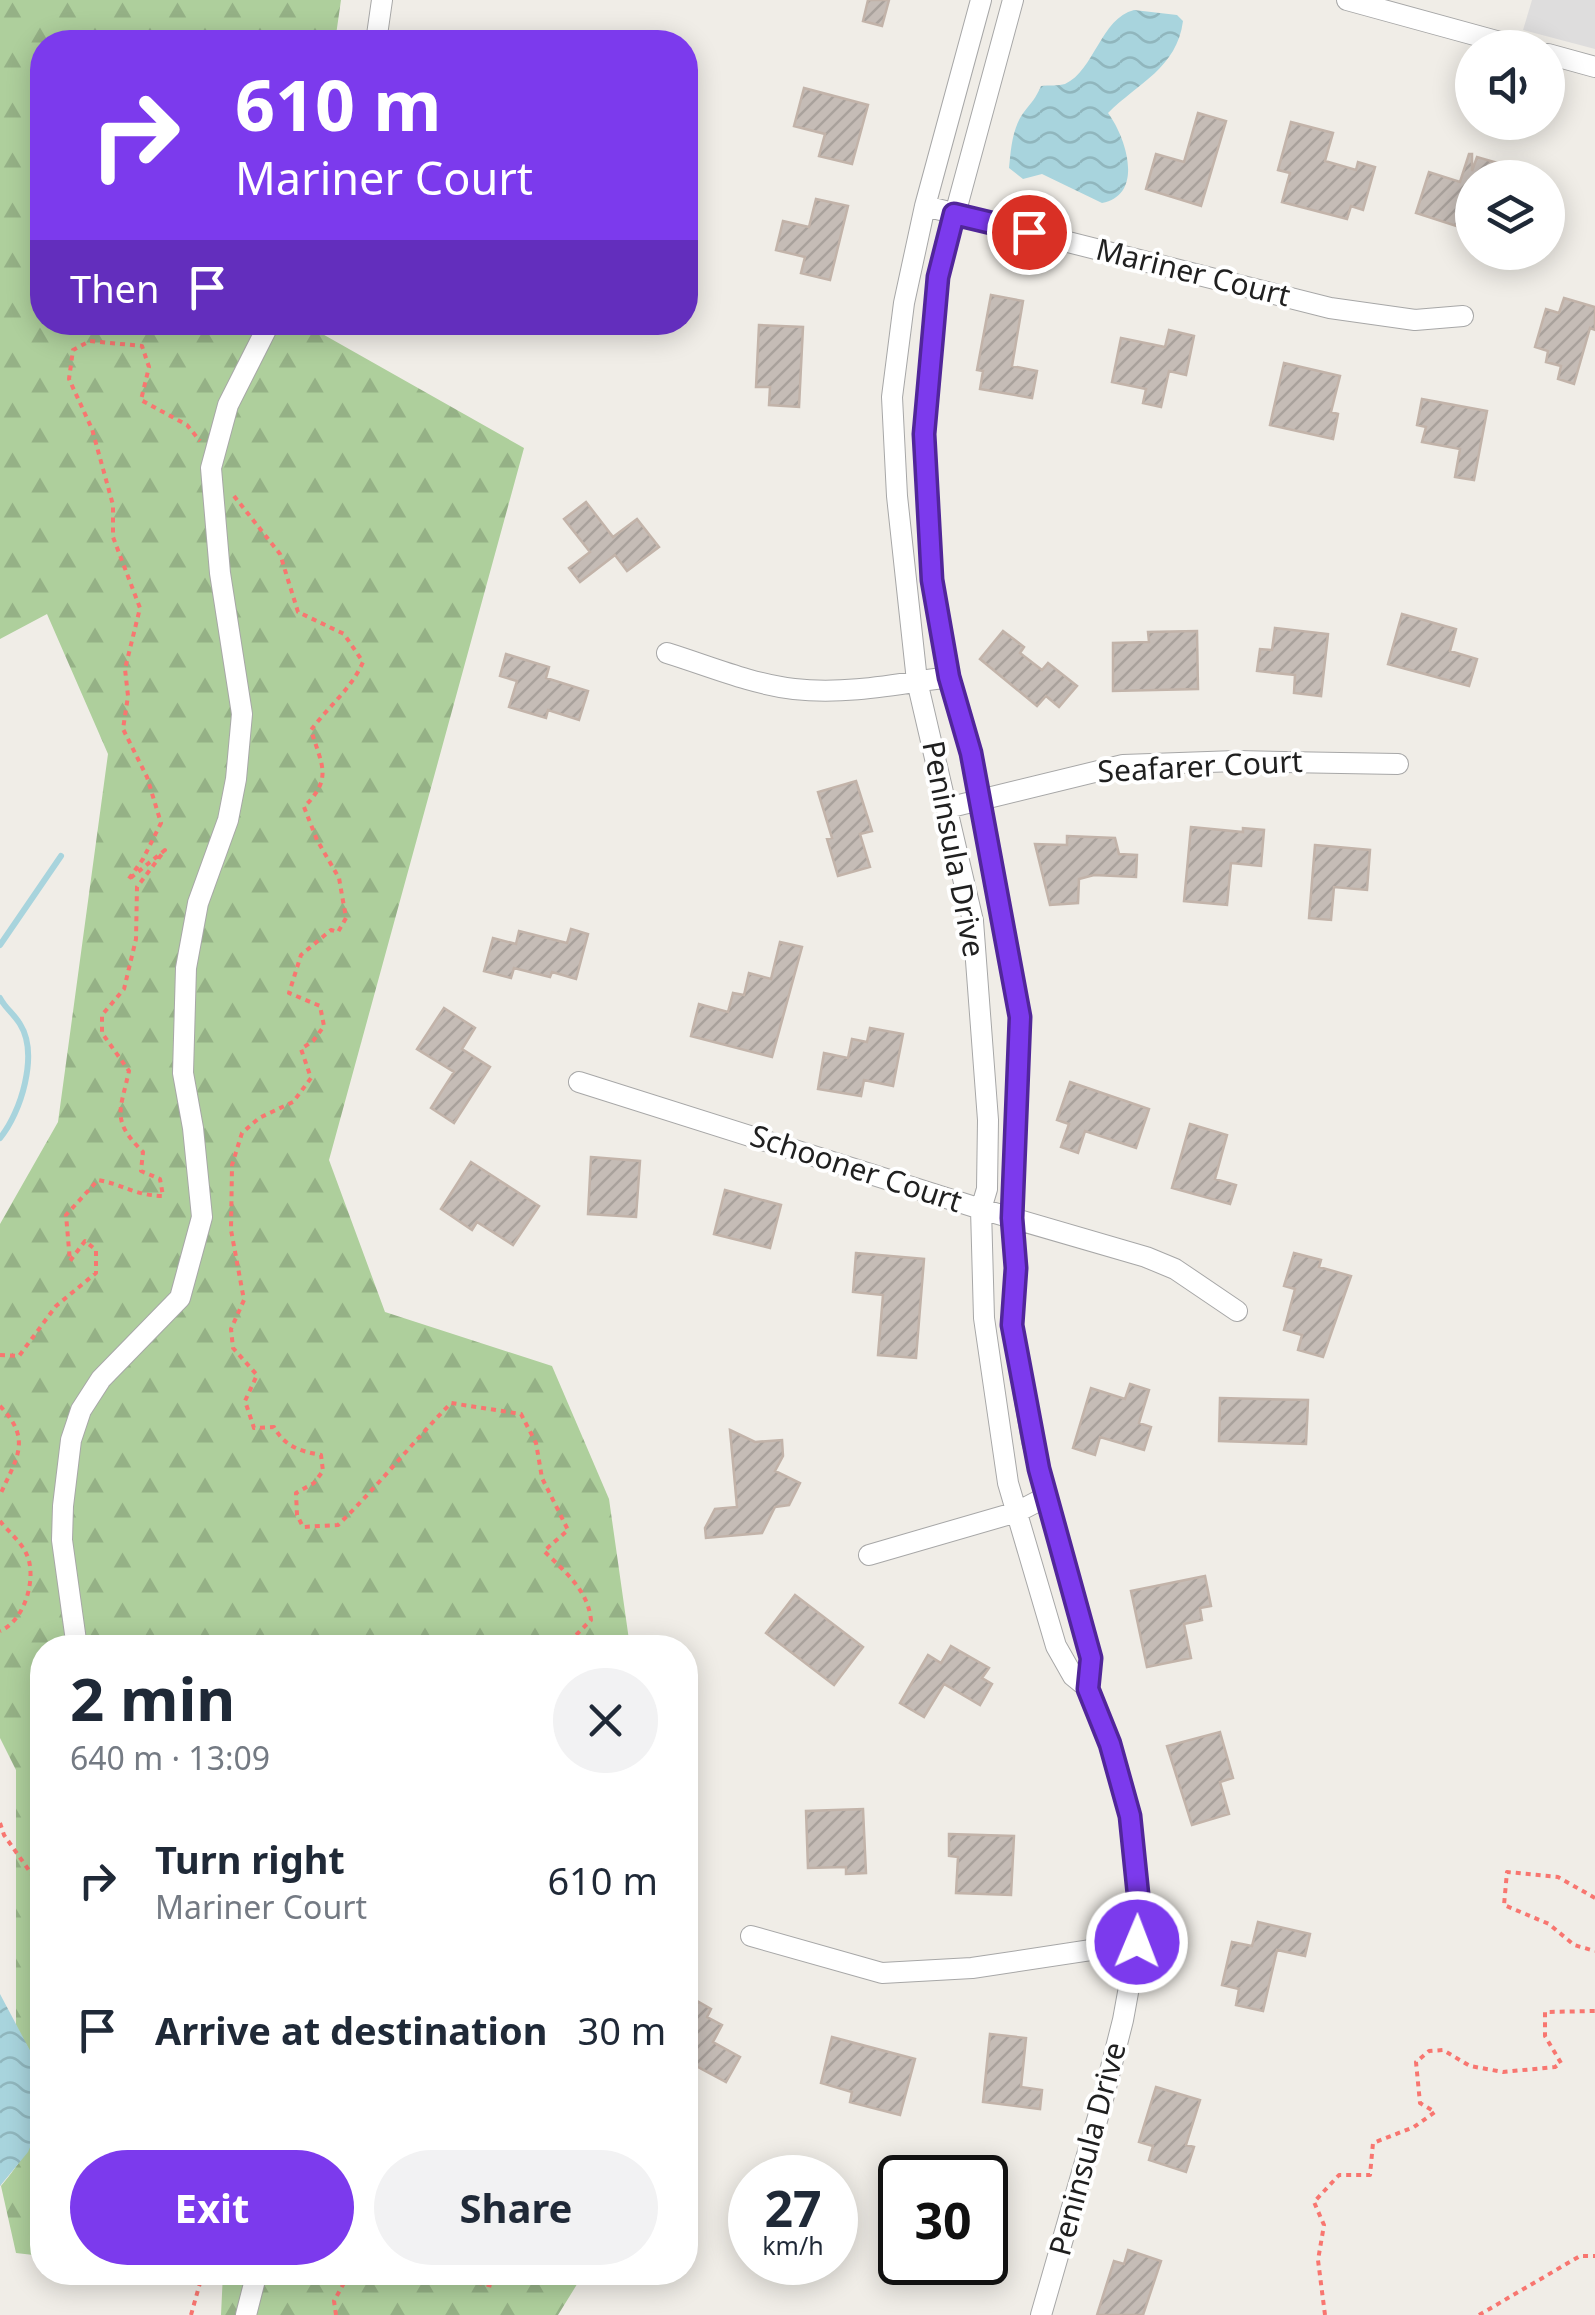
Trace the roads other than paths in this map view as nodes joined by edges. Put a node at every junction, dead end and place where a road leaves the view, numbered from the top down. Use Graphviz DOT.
graph roads {
  1 [pos="382,0"];
  2 [pos="981,0"];
  3 [pos="1013,0"];
  4 [pos="1347,0"];
  5 [pos="378,30"];
  6 [pos="1456,30"];
  7 [pos="1565,59"];
  8 [pos="1595,67"];
  9 [pos="926,206"];
  10 [pos="954,214"];
  11 [pos="1463,316"];
  12 [pos="263,335"];
  13 [pos="667,653"];
  14 [pos="949,677"];
  15 [pos="918,682"];
  16 [pos="1398,764"];
  17 [pos="980,801"];
  18 [pos="947,808"];
  19 [pos="579,1082"];
  20 [pos="981,1209"];
  21 [pos="1012,1218"];
  22 [pos="1238,1311"];
  23 [pos="1046,1497"];
  24 [pos="1017,1512"];
  25 [pos="869,1554"];
  26 [pos="75,1635"];
  27 [pos="1088,1689"];
  28 [pos="750,1936"];
  29 [pos="1137,1942"];
  30 [pos="254,2285"];
  31 [pos="246,2315"];
  32 [pos="1041,2315"];
  1 -- 5 [label="street"];
  2 -- 9 [label="street, Peninsula Drive"];
  3 -- 10 [label="street, Peninsula Drive"];
  4 -- 6 [label="street"];
  7 -- 8 [label="street"];
  9 -- 10 [label="street, Mariner Court"];
  9 -- 15 [label="street, Peninsula Drive"];
  10 -- 11 [label="street, Mariner Court"];
  10 -- 14 [label="street, Peninsula Drive"];
  12 -- 26 [label="street"];
  13 -- 15 [label="street"];
  14 -- 15 [label="street"];
  14 -- 17 [label="street, Peninsula Drive"];
  15 -- 18 [label="street, Peninsula Drive"];
  16 -- 17 [label="street, Seafarer Court"];
  17 -- 18 [label="street, Seafarer Court"];
  17 -- 21 [label="street, Peninsula Drive"];
  18 -- 20 [label="street, Peninsula Drive"];
  19 -- 20 [label="street, Schooner Court"];
  20 -- 21 [label="street, Schooner Court"];
  20 -- 24 [label="street, Peninsula Drive"];
  21 -- 22 [label="street, Schooner Court"];
  21 -- 23 [label="street, Peninsula Drive"];
  23 -- 24 [label="street"];
  23 -- 27 [label="street, Peninsula Drive"];
  24 -- 25 [label="street"];
  24 -- 27 [label="street, Peninsula Drive"];
  27 -- 29 [label="street, Peninsula Drive"];
  28 -- 29 [label="street"];
  29 -- 32 [label="street, Peninsula Drive"];
  30 -- 31 [label="street"];
}
